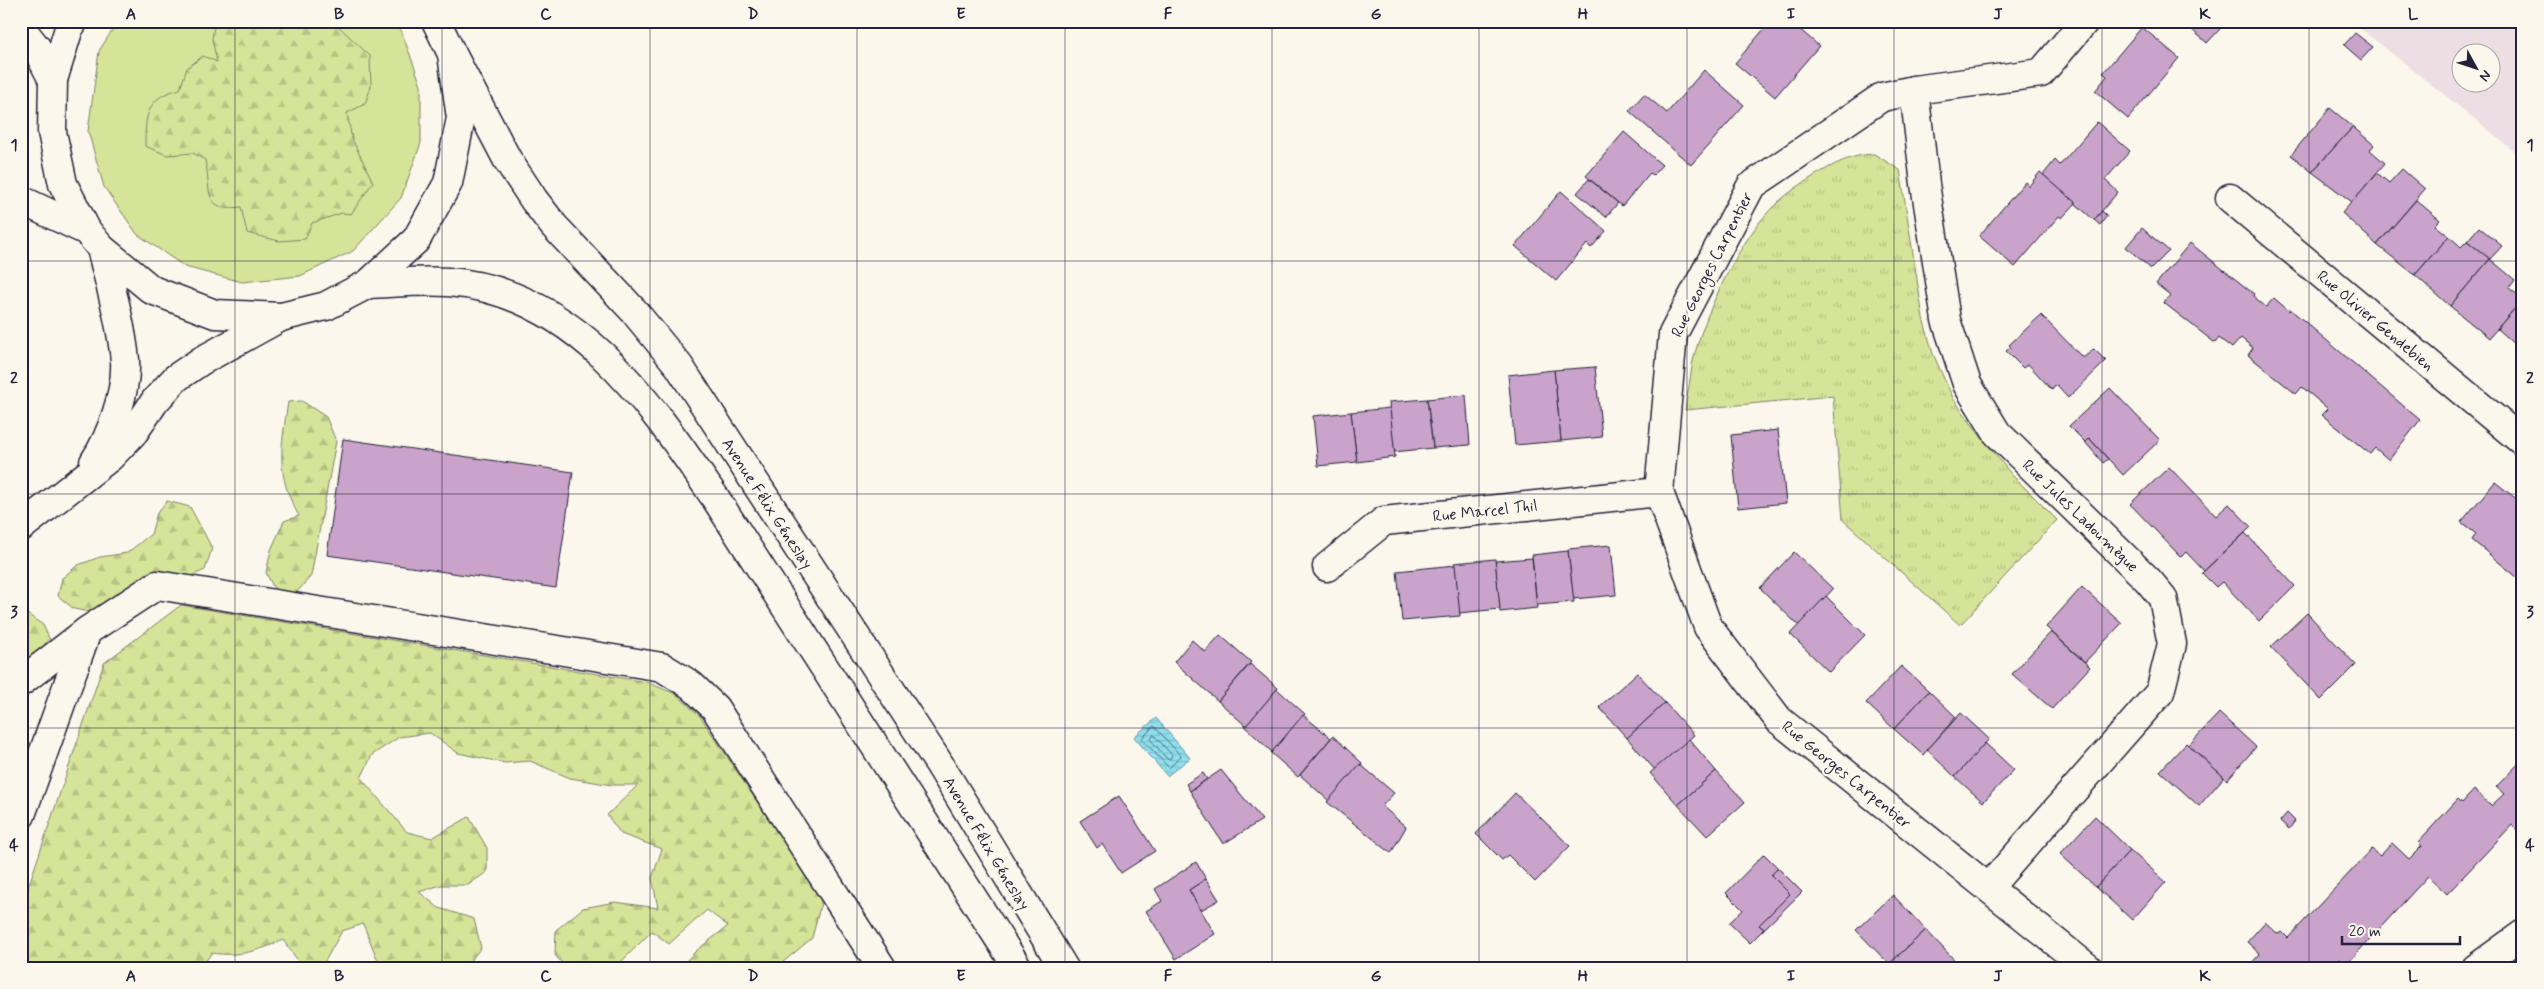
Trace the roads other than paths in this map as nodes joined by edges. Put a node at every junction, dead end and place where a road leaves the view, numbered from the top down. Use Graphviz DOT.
graph roads {
  1 [pos="74,21"];
  2 [pos="436,21"];
  3 [pos="2085,21"];
  4 [pos="21,28"];
  5 [pos="452,54"];
  6 [pos="53,80"];
  7 [pos="1914,90"];
  8 [pos="2230,198"];
  9 [pos="21,200"];
  10 [pos="94,239"];
  11 [pos="368,284"];
  12 [pos="281,317"];
  13 [pos="2523,442"];
  14 [pos="85,475"];
  15 [pos="1659,492"];
  16 [pos="21,527"];
  17 [pos="1327,567"];
  18 [pos="86,631"];
  19 [pos="21,682"];
  20 [pos="21,815"];
  21 [pos="1989,887"];
  22 [pos="2523,934"];
  23 [pos="882,968"];
  24 [pos="1018,968"];
  25 [pos="1064,968"];
  26 [pos="2088,968"];
  27 [pos="2476,968"];
  1 -- 6 [label="main road"];
  2 -- 5 [label="main road, Avenue Félix Géneslay"];
  3 -- 7 [label="main road, Rue Georges Carpentier"];
  4 -- 6 [label="main road"];
  5 -- 11 [label="main road"];
  5 -- 25 [label="main road, Avenue Félix Géneslay"];
  6 -- 10 [label="main road"];
  7 -- 15 [label="main road, Rue Georges Carpentier"];
  7 -- 21 [label="main road, Rue Jules Ladoumègue"];
  8 -- 13 [label="main road, Rue Olivier Gendebien"];
  9 -- 10 [label="main road"];
  10 -- 12 [label="main road"];
  10 -- 14 [label="main road"];
  11 -- 12 [label="main road"];
  11 -- 24 [label="main road"];
  12 -- 14 [label="main road"];
  14 -- 16 [label="main road"];
  15 -- 17 [label="main road, Rue Marcel Thil"];
  15 -- 21 [label="main road, Rue Georges Carpentier"];
  18 -- 19 [label="main road"];
  18 -- 20 [label="main road"];
  18 -- 23 [label="main road"];
  21 -- 26 [label="main road, Rue Georges Carpentier"];
  22 -- 27 [label="main road"];
}
